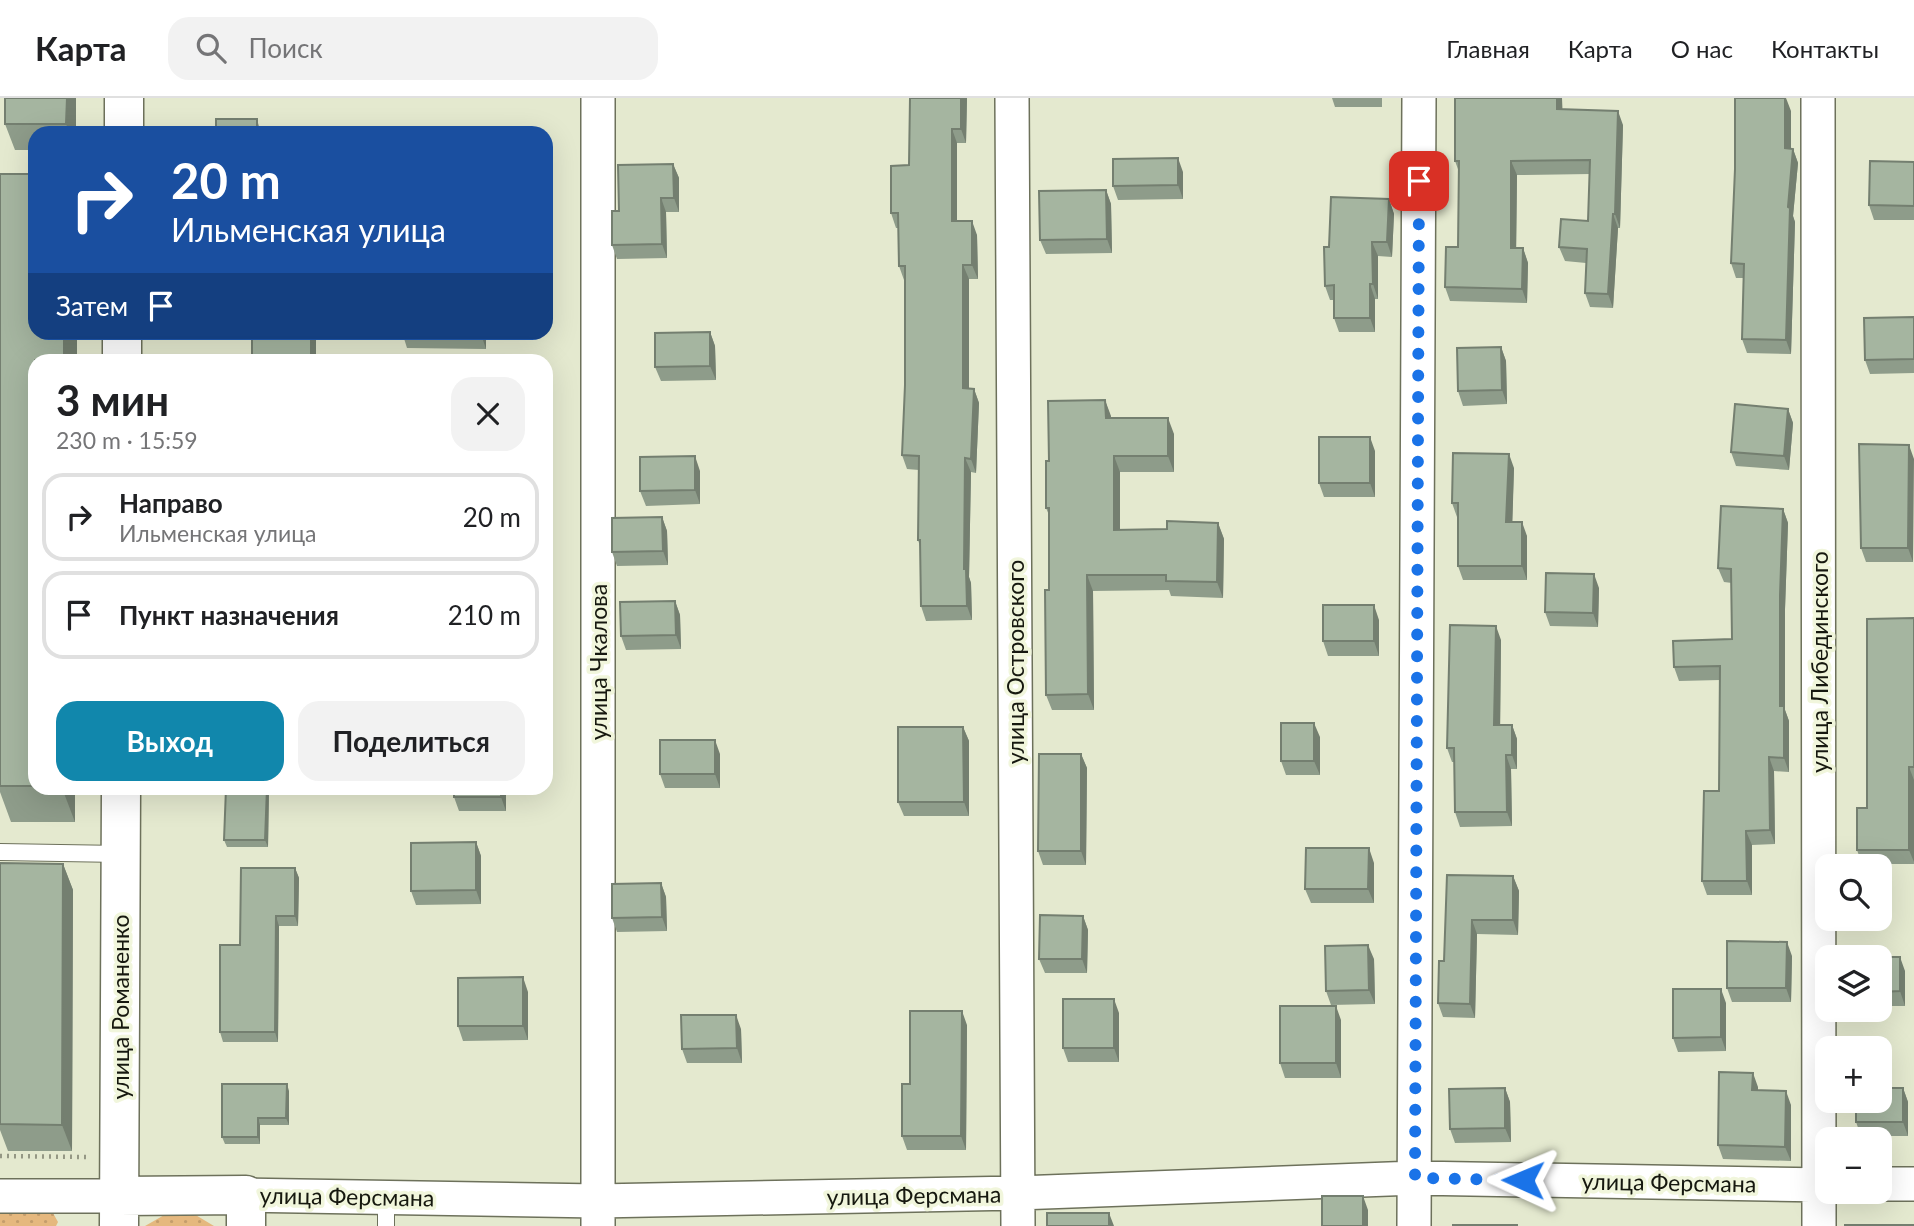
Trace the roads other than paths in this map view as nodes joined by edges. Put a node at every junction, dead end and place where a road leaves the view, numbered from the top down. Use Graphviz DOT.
graph roads {
  1 [pos="124,98"];
  2 [pos="598,98"];
  3 [pos="1012,98"];
  4 [pos="1419,98"];
  5 [pos="1818,98"];
  6 [pos="124,126"];
  7 [pos="121,795"];
  8 [pos="0,852"];
  9 [pos="121,854"];
  10 [pos="1823,1127"];
  11 [pos="1415,1178"];
  12 [pos="1892,1184"];
  13 [pos="1914,1184"];
  14 [pos="1815,1185"];
  15 [pos="1018,1193"];
  16 [pos="0,1196"];
  17 [pos="1821,1204"];
  18 [pos="119,1211"];
  19 [pos="246,1211"];
  20 [pos="386,1211"];
  21 [pos="598,1213"];
  22 [pos="1018,1226"];
  23 [pos="1415,1226"];
  24 [pos="1819,1226"];
  1 -- 6 [label="main road"];
  2 -- 21 [label="street, улица Чкалова"];
  3 -- 15 [label="street, улица Островского"];
  4 -- 11 [label="street"];
  5 -- 10 [label="street, улица Либединского"];
  7 -- 9 [label="main road, улица Романенко"];
  8 -- 9 [label="lane"];
  9 -- 18 [label="main road, улица Романенко"];
  11 -- 14 [label="street, улица Ферсмана"];
  11 -- 15 [label="street, улица Ферсмана"];
  11 -- 23 [label="street"];
  12 -- 13 [label="street"];
  15 -- 21 [label="street, улица Ферсмана"];
  15 -- 22 [label="street, улица Островского"];
  16 -- 18 [label="street, улица Ферсмана"];
  17 -- 24 [label="street, улица Либединского"];
  18 -- 19 [label="main road, улица Ферсмана"];
  19 -- 20 [label="street, улица Ферсмана"];
  20 -- 21 [label="street, улица Ферсмана"];
}
